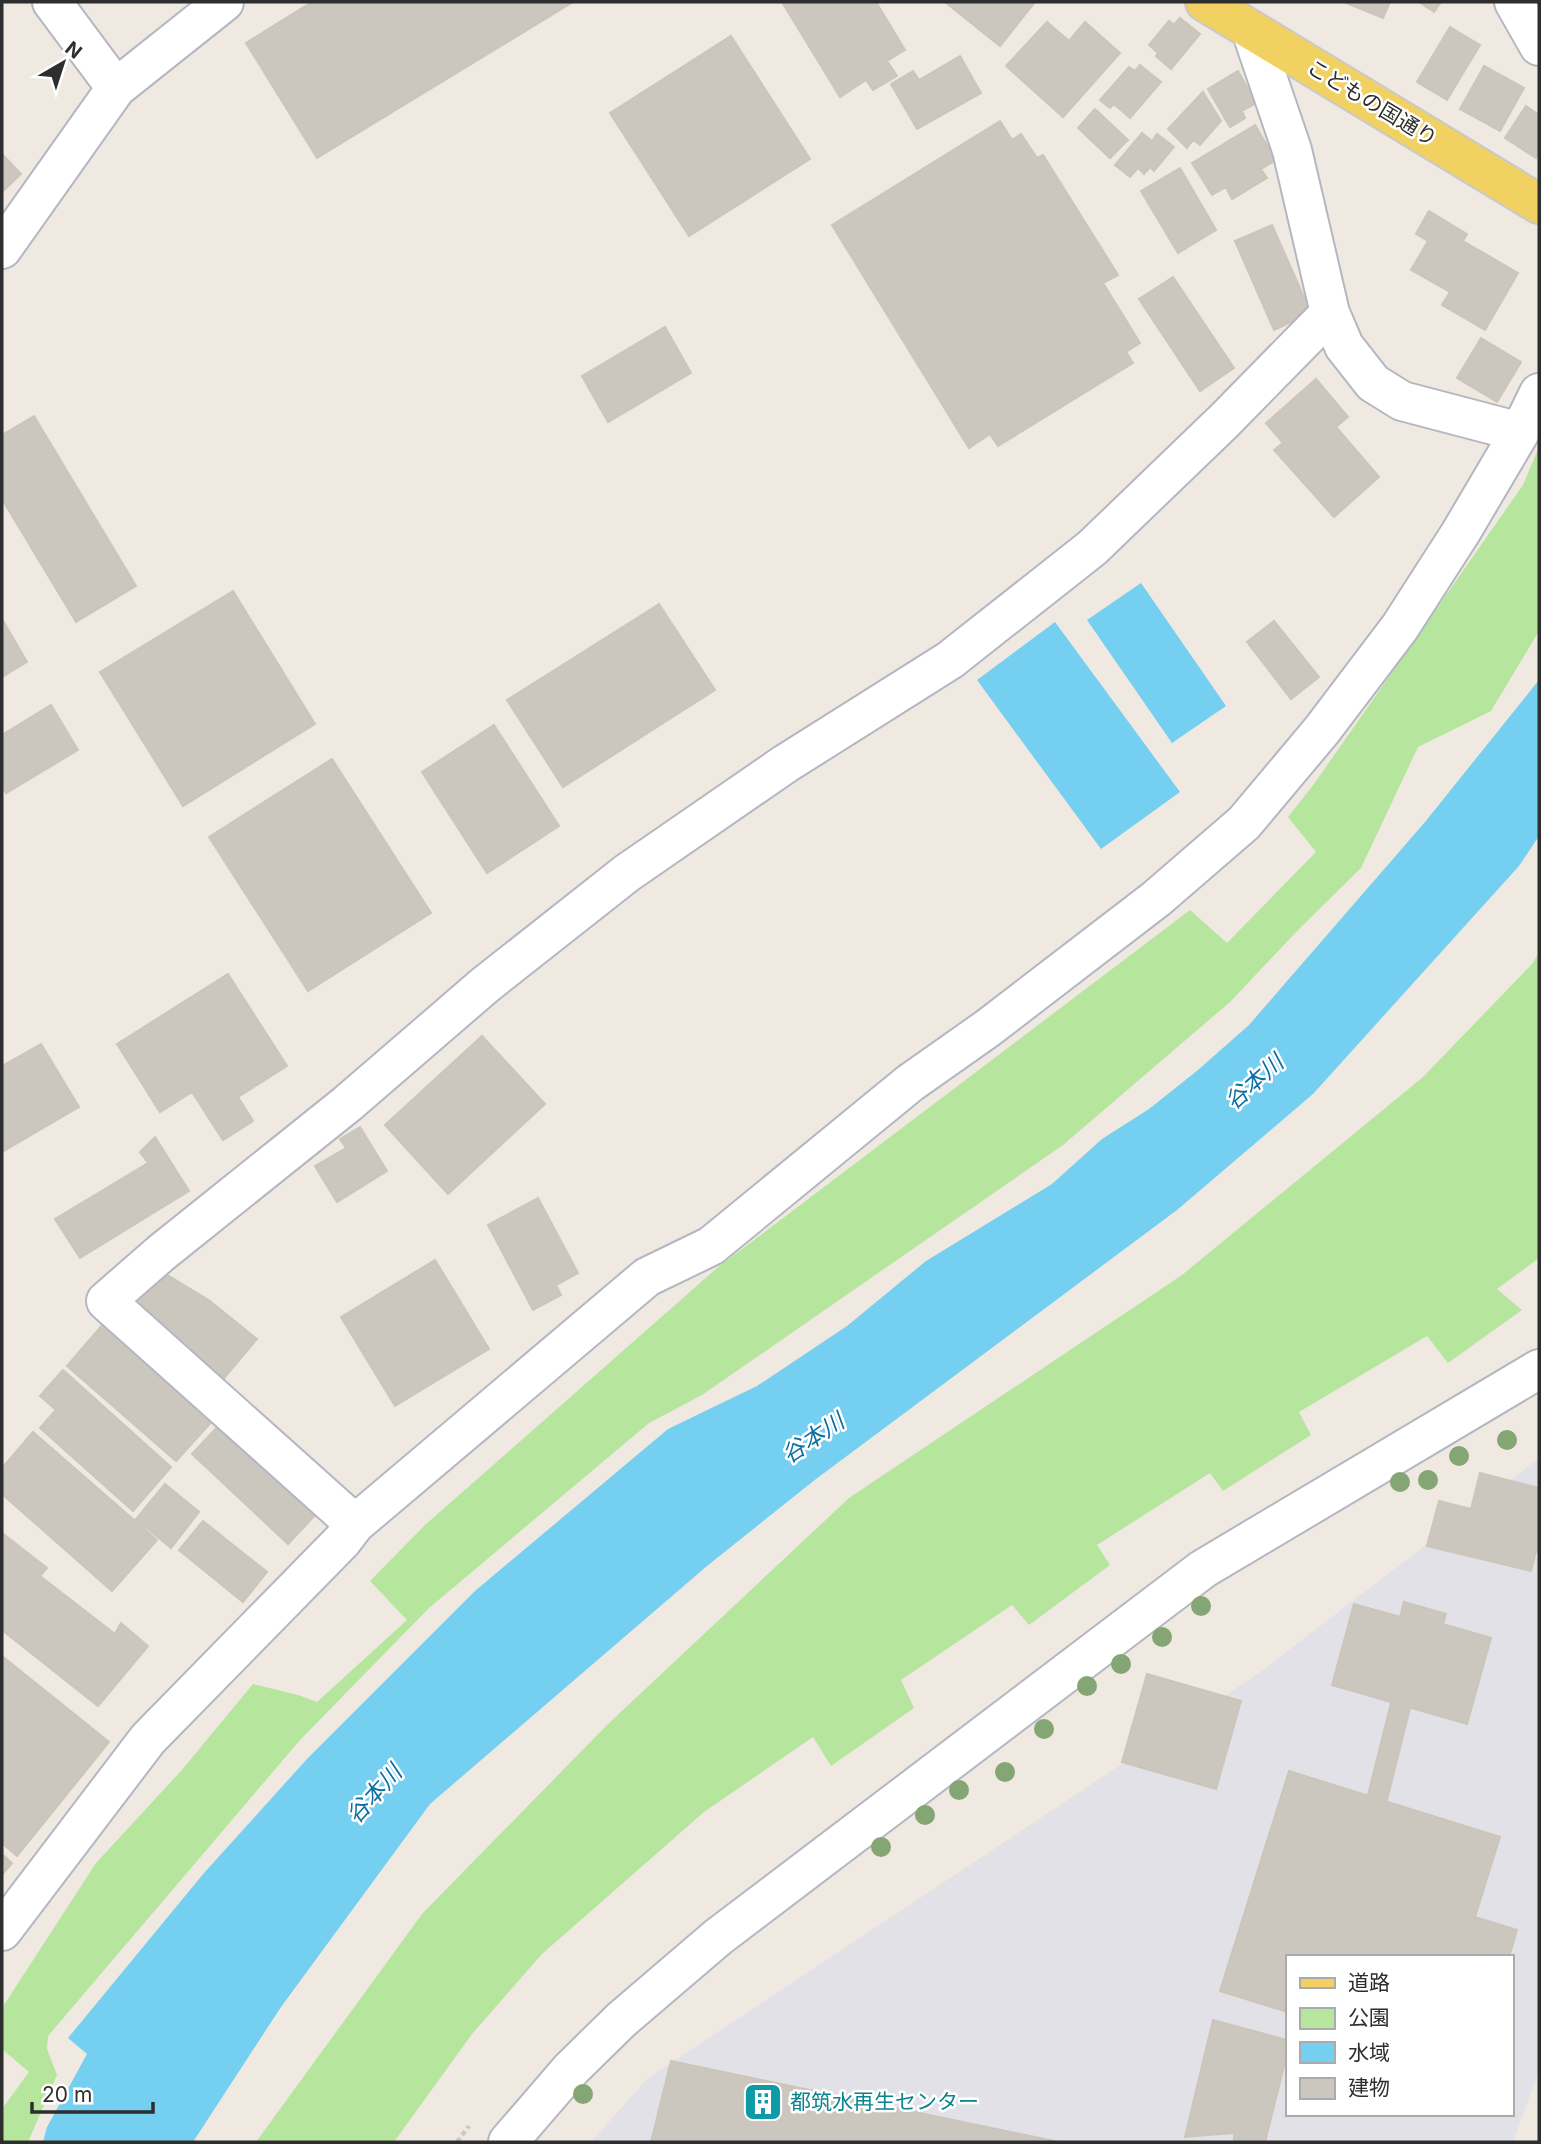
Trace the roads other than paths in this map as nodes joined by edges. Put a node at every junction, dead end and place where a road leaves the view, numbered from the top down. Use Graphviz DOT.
graph roads {
  1 [pos="52,2"];
  2 [pos="224,2"];
  3 [pos="1205,2"];
  4 [pos="1514,2"];
  5 [pos="1251,30"];
  6 [pos="1539,46"];
  7 [pos="116,88"];
  8 [pos="1539,204"];
  9 [pos="2,249"];
  10 [pos="1330,313"];
  11 [pos="1539,393"];
  12 [pos="1520,432"];
  13 [pos="1539,1369"];
  14 [pos="355,1524"];
  15 [pos="2,1931"];
  16 [pos="508,2142"];
  1 -- 7 [label="street"];
  2 -- 7 [label="street"];
  3 -- 5 [label="main road, こどもの国通り"];
  4 -- 6 [label="street"];
  5 -- 8 [label="main road, こどもの国通り"];
  5 -- 10 [label="street"];
  7 -- 9 [label="street"];
  10 -- 12 [label="street"];
  10 -- 14 [label="street"];
  11 -- 12 [label="street"];
  12 -- 14 [label="street"];
  13 -- 16 [label="street"];
  14 -- 15 [label="street"];
}
